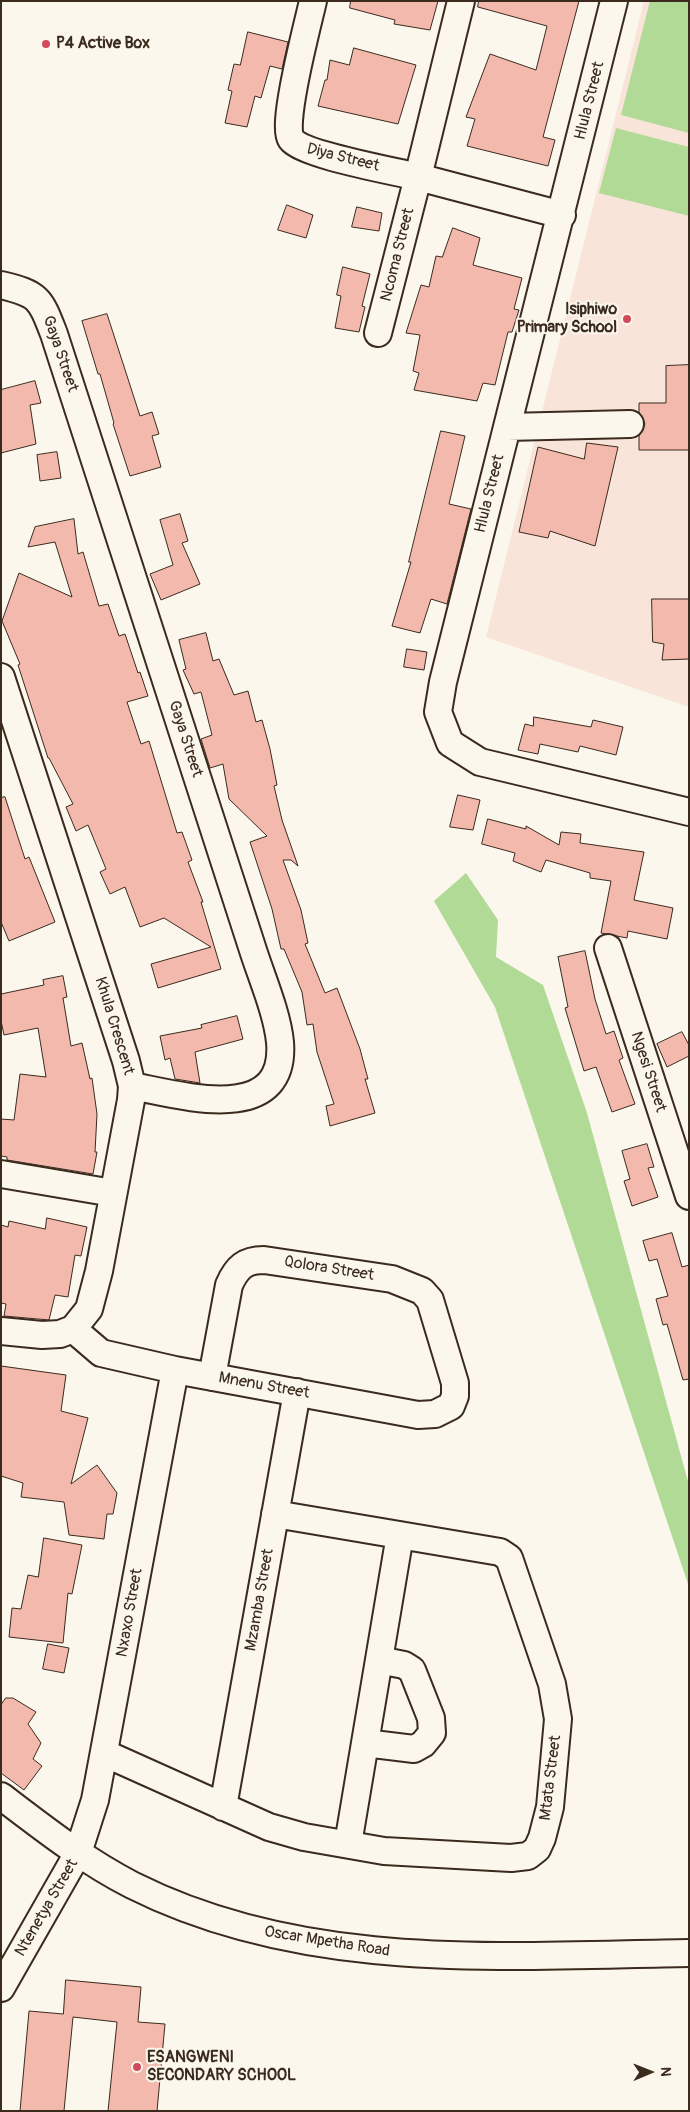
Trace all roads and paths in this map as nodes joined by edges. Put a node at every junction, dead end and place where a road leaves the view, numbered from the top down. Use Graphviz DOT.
graph roads {
  1 [pos="313,1"];
  2 [pos="462,1"];
  3 [pos="614,1"];
  4 [pos="418,177"];
  5 [pos="562,214"];
  6 [pos="1,285"];
  7 [pos="378,333"];
  8 [pos="630,424"];
  9 [pos="507,428"];
  10 [pos="1,677"];
  11 [pos="11,745"];
  12 [pos="689,812"];
  13 [pos="608,948"];
  14 [pos="132,1086"];
  15 [pos="1,1174"];
  16 [pos="113,1193"];
  17 [pos="689,1196"];
  18 [pos="74,1330"];
  19 [pos="1,1331"];
  20 [pos="175,1370"];
  21 [pos="212,1377"];
  22 [pos="297,1392"];
  23 [pos="455,1396"];
  24 [pos="275,1514"];
  25 [pos="400,1535"];
  26 [pos="379,1660"];
  27 [pos="365,1743"];
  28 [pos="104,1753"];
  29 [pos="1,1796"];
  30 [pos="224,1806"];
  31 [pos="348,1844"];
  32 [pos="78,1853"];
  33 [pos="689,1953"];
  34 [pos="1,1988"];
  1 -- 4 [label="street, Diya Street"];
  2 -- 4 [label="street"];
  3 -- 5 [label="street, Hlula Street"];
  4 -- 5 [label="street, Diya Street"];
  4 -- 7 [label="street, Ncoma Street"];
  5 -- 9 [label="street, Hlula Street"];
  6 -- 14 [label="street, Gaya Street"];
  8 -- 9 [label="street"];
  9 -- 12 [label="street, Hlula Street"];
  10 -- 11 [label="street, Khula Crescent"];
  11 -- 14 [label="street, Khula Crescent"];
  13 -- 17 [label="street, Ngesi Street"];
  14 -- 16 [label="street, Khula Crescent"];
  15 -- 16 [label="street"];
  16 -- 18 [label="street, Khula Crescent"];
  18 -- 19 [label="street"];
  18 -- 20 [label="street, Mnenu Street"];
  20 -- 21 [label="street, Mnenu Street"];
  20 -- 28 [label="street, Nxaxo Street"];
  21 -- 22 [label="street, Mnenu Street"];
  21 -- 23 [label="street, Qolora Street"];
  22 -- 23 [label="street, Mnenu Street"];
  22 -- 24 [label="street, Mzamba Street"];
  24 -- 25 [label="street, Mtata Street"];
  24 -- 30 [label="street, Mzamba Street"];
  25 -- 26 [label="street"];
  25 -- 31 [label="street, Mtata Street"];
  26 -- 27 [label="street"];
  26 -- 27 [label="street"];
  27 -- 31 [label="street"];
  28 -- 30 [label="street, Mtata Street"];
  28 -- 32 [label="street, Nxaxo Street"];
  29 -- 32 [label="street, Oscar Mpetha Road"];
  30 -- 31 [label="street, Mtata Street"];
  32 -- 33 [label="street, Oscar Mpetha Road"];
  32 -- 34 [label="street, Ntenetya Street"];
}
